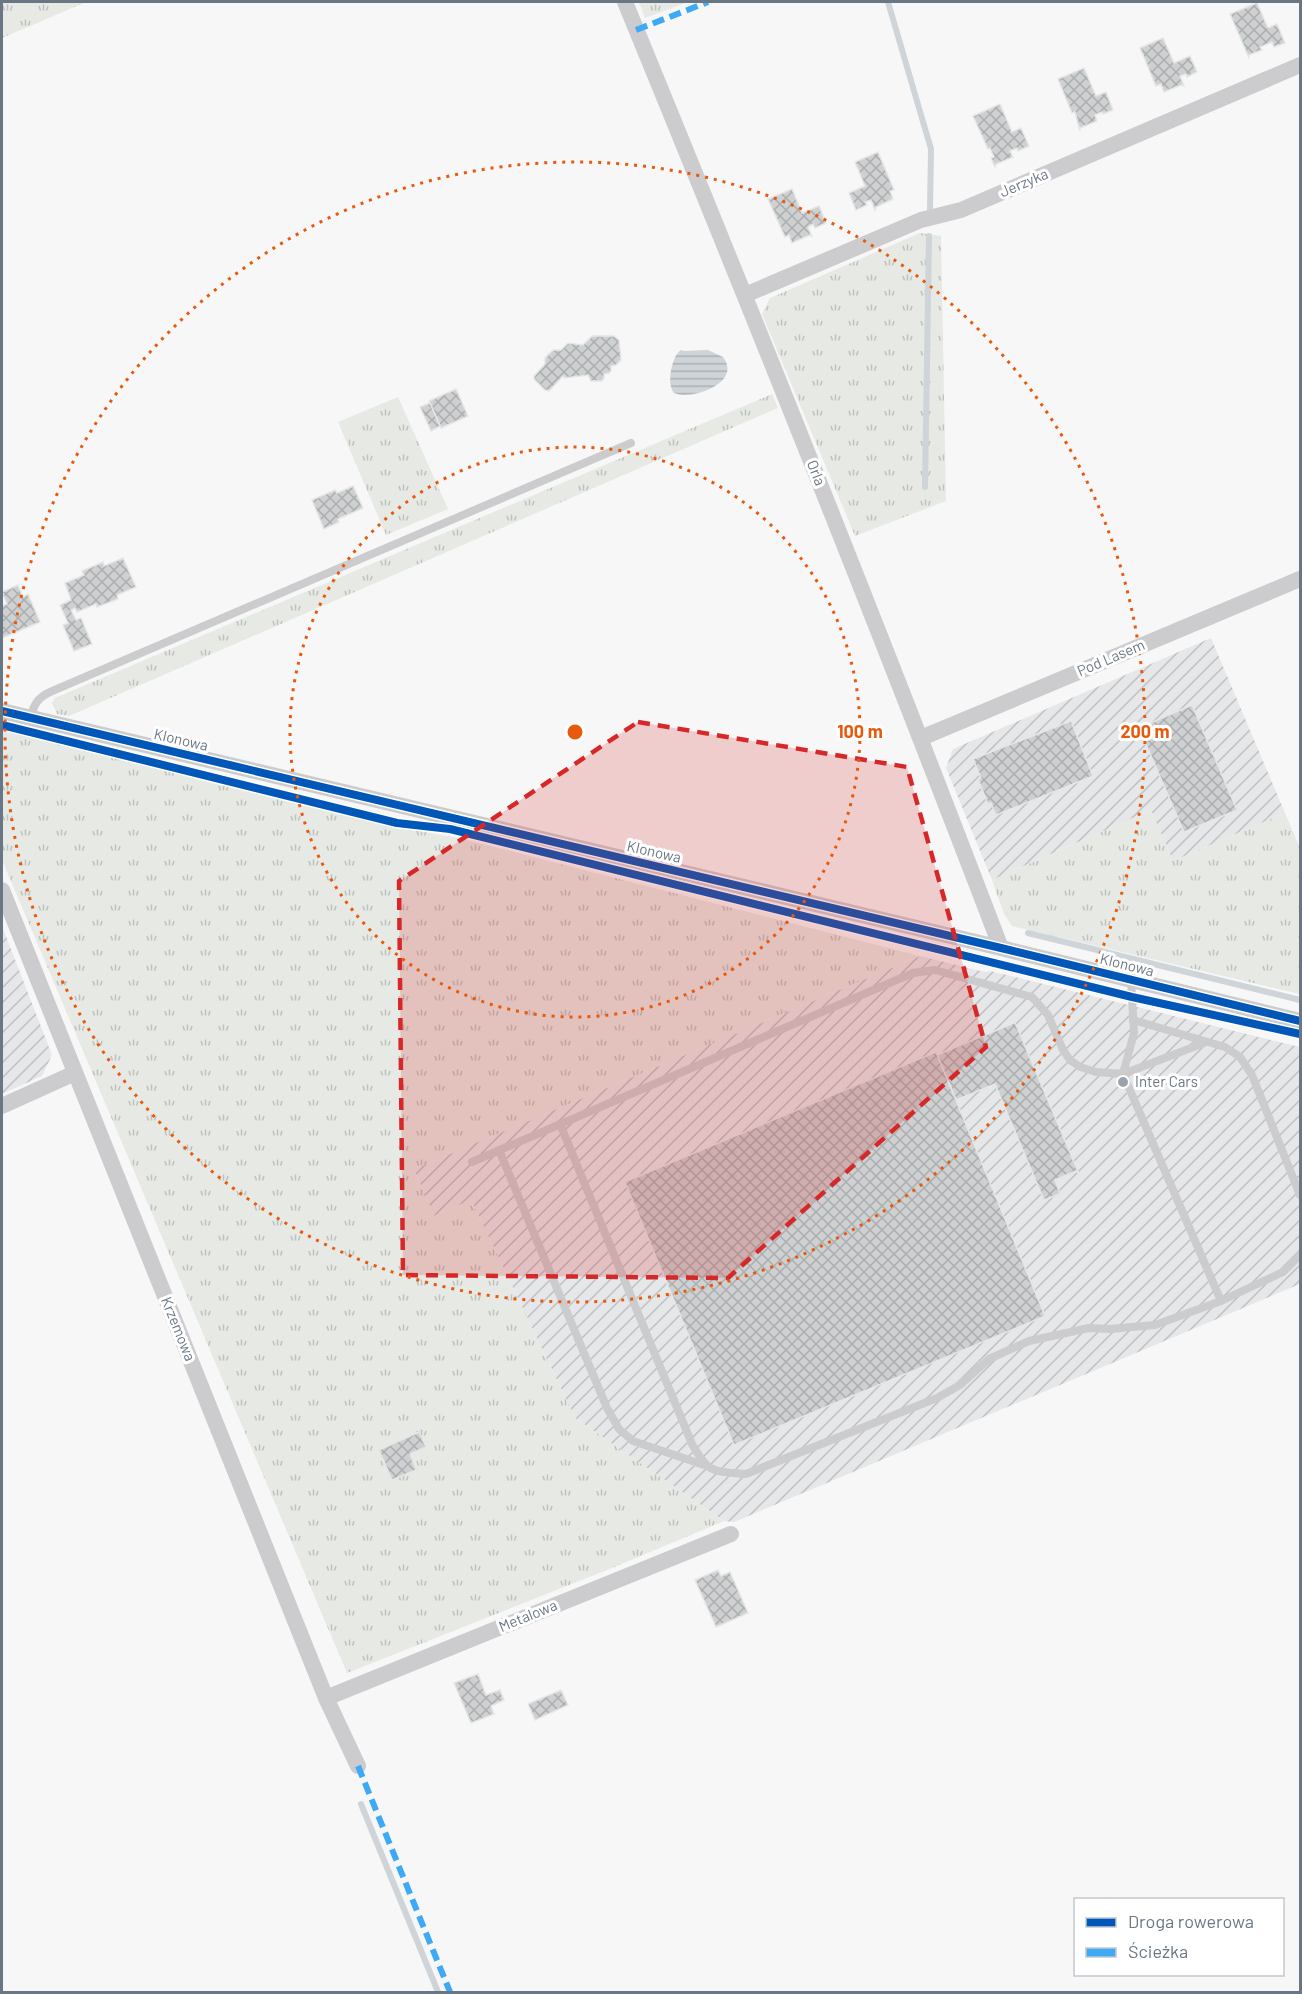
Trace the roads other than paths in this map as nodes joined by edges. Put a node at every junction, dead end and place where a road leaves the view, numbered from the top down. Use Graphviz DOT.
graph roads {
  1 [pos="625,2"];
  2 [pos="1300,65"];
  3 [pos="745,295"];
  4 [pos="631,443"];
  5 [pos="1300,579"];
  6 [pos="2,711"];
  7 [pos="30,718"];
  8 [pos="921,738"];
  9 [pos="2,890"];
  10 [pos="1001,948"];
  11 [pos="1131,980"];
  12 [pos="1133,1020"];
  13 [pos="1300,1021"];
  14 [pos="1204,1043"];
  15 [pos="75,1073"];
  16 [pos="1123,1074"];
  17 [pos="2,1106"];
  18 [pos="560,1124"];
  19 [pos="499,1150"];
  20 [pos="472,1162"];
  21 [pos="1300,1196"];
  22 [pos="1300,1255"];
  23 [pos="1221,1301"];
  24 [pos="704,1465"];
  25 [pos="731,1534"];
  26 [pos="326,1698"];
  27 [pos="358,1766"];
  1 -- 3 [label="street, Orla"];
  2 -- 3 [label="street, Jerzyka"];
  3 -- 8 [label="street, Orla"];
  4 -- 7 [label="lane"];
  5 -- 8 [label="street, Pod Lasem"];
  6 -- 7 [label="street, Klonowa"];
  7 -- 10 [label="street, Klonowa"];
  8 -- 10 [label="street, Orla"];
  9 -- 15 [label="street, Krzemowa"];
  10 -- 11 [label="street, Klonowa"];
  11 -- 12 [label="lane"];
  11 -- 13 [label="street, Klonowa"];
  12 -- 14 [label="lane"];
  12 -- 16 [label="lane"];
  14 -- 16 [label="lane"];
  14 -- 21 [label="lane"];
  15 -- 17 [label="street"];
  15 -- 26 [label="street, Krzemowa"];
  16 -- 18 [label="lane"];
  16 -- 23 [label="lane"];
  18 -- 19 [label="lane"];
  18 -- 24 [label="lane"];
  19 -- 20 [label="lane"];
  19 -- 24 [label="lane"];
  22 -- 23 [label="lane"];
  23 -- 24 [label="lane"];
  25 -- 26 [label="street, Metalowa"];
  26 -- 27 [label="street, Krzemowa"];
}
